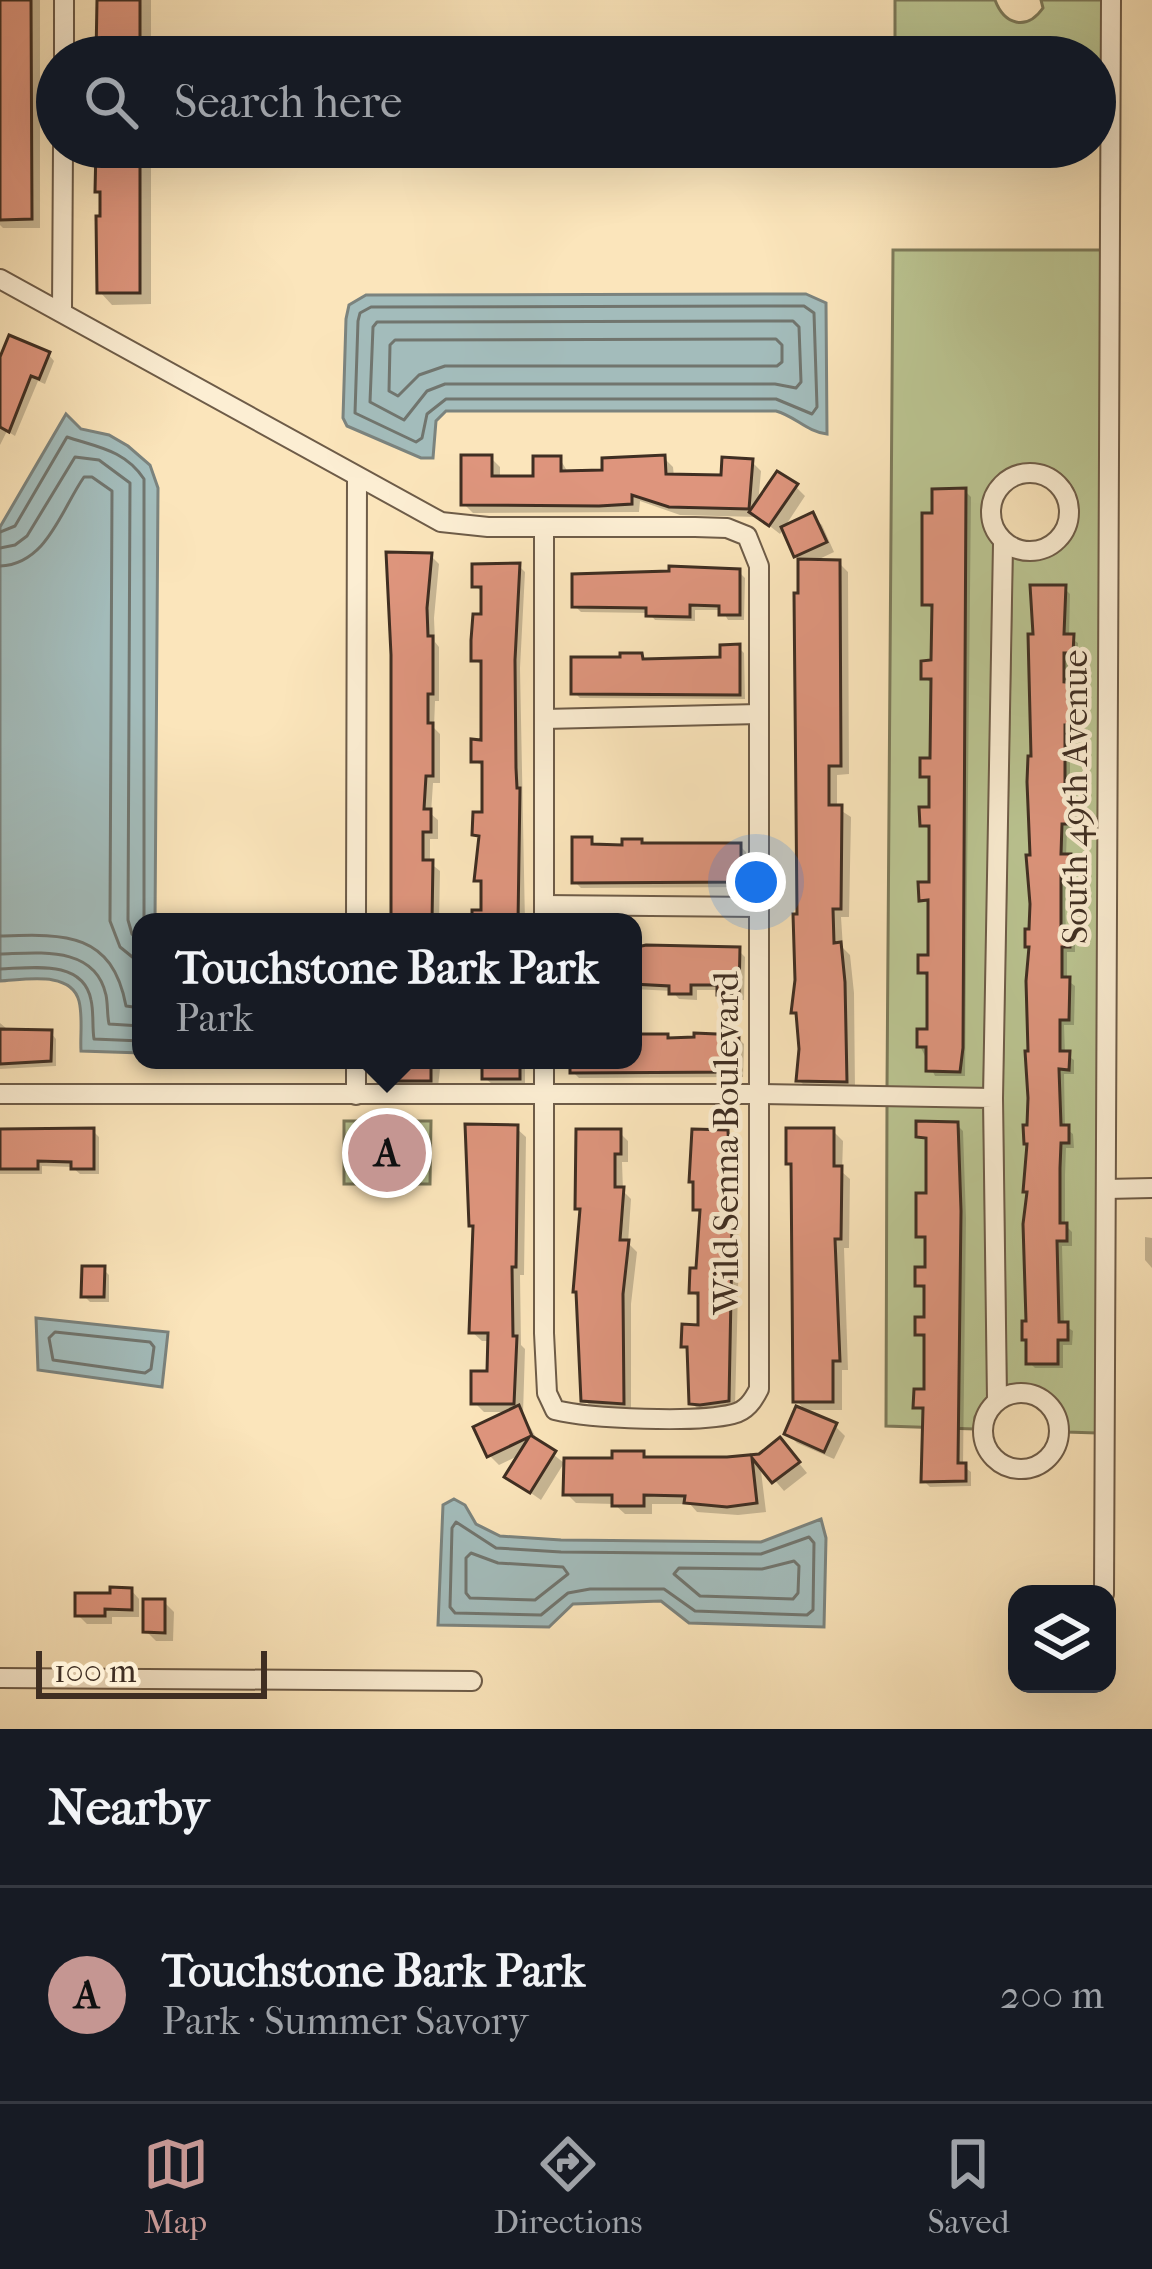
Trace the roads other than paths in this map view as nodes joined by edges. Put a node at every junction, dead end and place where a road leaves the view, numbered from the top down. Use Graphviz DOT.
graph roads {
  1 [pos="64,0"];
  2 [pos="1111,0"];
  3 [pos="64,36"];
  4 [pos="1111,36"];
  5 [pos="63,168"];
  6 [pos="1110,168"];
  7 [pos="0,279"];
  8 [pos="62,311"];
  9 [pos="357,478"];
  10 [pos="544,527"];
  11 [pos="1004,544"];
  12 [pos="759,714"];
  13 [pos="544,718"];
  14 [pos="759,907"];
  15 [pos="356,913"];
  16 [pos="544,913"];
  17 [pos="356,1069"];
  18 [pos="544,1069"];
  19 [pos="0,1094"];
  20 [pos="759,1094"];
  21 [pos="356,1095"];
  22 [pos="544,1096"];
  23 [pos="993,1098"];
  24 [pos="1106,1189"];
  25 [pos="1152,1189"];
  26 [pos="997,1400"];
  27 [pos="1104,1585"];
  28 [pos="0,1678"];
  29 [pos="472,1681"];
  1 -- 3 [label="street"];
  2 -- 4 [label="street, South 49th Avenue"];
  5 -- 8 [label="street"];
  6 -- 24 [label="street, South 49th Avenue"];
  7 -- 8 [label="street, Wild Senna Boulevard"];
  8 -- 9 [label="street, Wild Senna Boulevard"];
  9 -- 10 [label="street, Wild Senna Boulevard"];
  9 -- 15 [label="street"];
  10 -- 12 [label="street, Wild Senna Boulevard"];
  10 -- 13 [label="street"];
  11 -- 11 [label="street"];
  11 -- 23 [label="street"];
  12 -- 13 [label="street"];
  12 -- 14 [label="street, Wild Senna Boulevard"];
  13 -- 16 [label="street"];
  14 -- 16 [label="street"];
  14 -- 20 [label="street, Wild Senna Boulevard"];
  17 -- 21 [label="street"];
  18 -- 22 [label="street, Wild Senna Boulevard"];
  19 -- 21 [label="street"];
  20 -- 22 [label="street"];
  20 -- 22 [label="street, Wild Senna Boulevard"];
  20 -- 23 [label="street"];
  21 -- 22 [label="street"];
  23 -- 26 [label="street"];
  24 -- 25 [label="street"];
  24 -- 27 [label="street, South 49th Avenue"];
  26 -- 26 [label="street"];
  28 -- 29 [label="street"];
}
